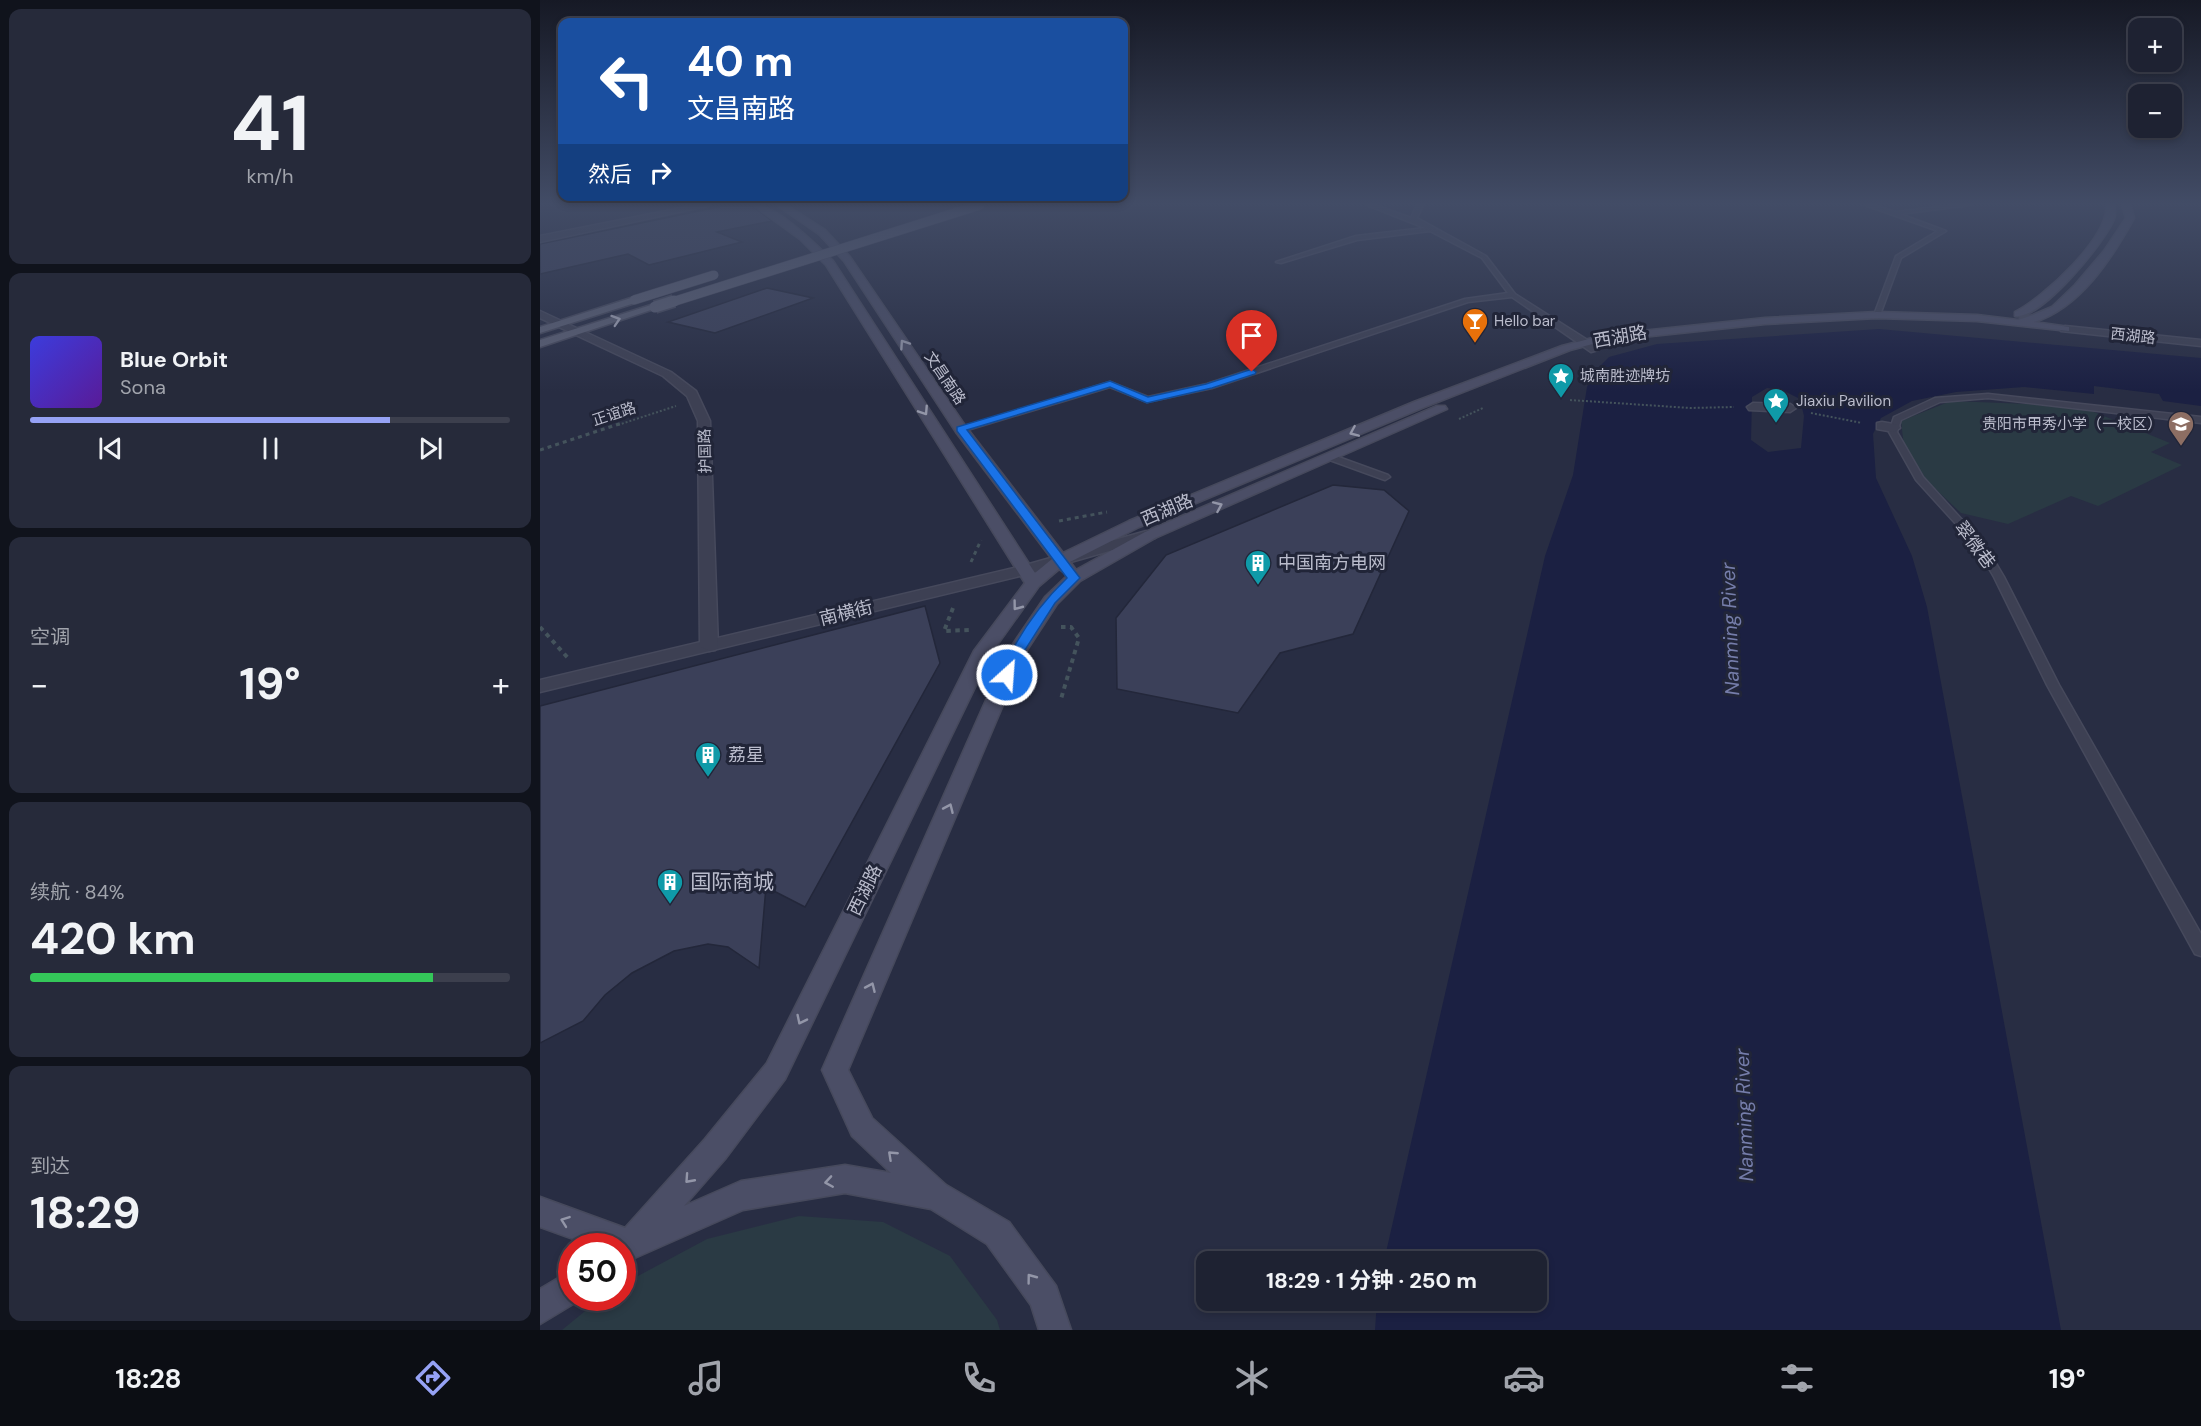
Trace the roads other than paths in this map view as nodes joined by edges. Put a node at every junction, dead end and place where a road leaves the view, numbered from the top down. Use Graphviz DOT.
graph roads {
  1 [pos="782,267"];
  2 [pos="833,267"];
  3 [pos="852,267"];
  4 [pos="1492,267"];
  5 [pos="1894,267"];
  6 [pos="2074,267"];
  7 [pos="2095,267"];
  8 [pos="723,272"];
  9 [pos="1513,295"];
  10 [pos="540,314"];
  11 [pos="1877,315"];
  12 [pos="1978,322"];
  13 [pos="560,323"];
  14 [pos="2014,324"];
  15 [pos="2065,329"];
  16 [pos="540,330"];
  17 [pos="578,332"];
  18 [pos="2201,343"];
  19 [pos="540,344"];
  20 [pos="1590,346"];
  21 [pos="1753,407"];
  22 [pos="1790,408"];
  23 [pos="2201,420"];
  24 [pos="961,429"];
  25 [pos="1330,457"];
  26 [pos="1385,477"];
  27 [pos="1150,535"];
  28 [pos="1061,561"];
  29 [pos="1030,577"];
  30 [pos="1074,578"];
  31 [pos="709,646"];
  32 [pos="540,687"];
  33 [pos="2201,949"];
  34 [pos="936,1195"];
  35 [pos="540,1212"];
  36 [pos="590,1233"];
  37 [pos="636,1237"];
  38 [pos="636,1243"];
  39 [pos="558,1296"];
  40 [pos="540,1308"];
  41 [pos="1055,1330"];
  17 -- 1 [label="main road, one-way, bridge"];
  2 -- 29 [label="main road, 文昌南路, one-way"];
  24 -- 3 [label="main road, 文昌南路, one-way"];
  4 -- 9 [label="lane"];
  5 -- 11 [label="lane"];
  6 -- 12 [label="main road"];
  7 -- 14 [label="main road"];
  8 -- 13 [label="main road, bridge"];
  9 -- 20 [label="lane"];
  9 -- 24 [label="lane"];
  10 -- 13 [label="street, 护国路"];
  11 -- 12 [label="main road, 西湖路"];
  11 -- 20 [label="main road, 西湖路"];
  12 -- 14 [label="main road, 西湖路"];
  12 -- 15 [label="main road, 西湖路"];
  12 -- 20 [label="main road, 西湖路"];
  13 -- 16 [label="main road"];
  13 -- 17 [label="street, 护国路"];
  14 -- 15 [label="main road, 西湖路"];
  15 -- 18 [label="street, 西湖路"];
  17 -- 19 [label="main road"];
  17 -- 31 [label="street, 护国路"];
  20 -- 25 [label="main road, 西湖路"];
  20 -- 28 [label="main road, 西湖路, one-way"];
  21 -- 22 [label="street"];
  23 -- 33 [label="lane, 翠微巷"];
  24 -- 28 [label="main road, 文昌南路"];
  25 -- 26 [label="lane"];
  27 -- 25 [label="main road, 西湖路, one-way"];
  27 -- 28 [label="street"];
  27 -- 30 [label="main road, 西湖路"];
  28 -- 29 [label="main road, 西湖路"];
  28 -- 30 [label="main road, 文昌南路"];
  29 -- 31 [label="street, 南横街"];
  29 -- 37 [label="main road, 西湖路, one-way"];
  34 -- 30 [label="main road, 西湖路, one-way"];
  31 -- 32 [label="street, 南横街"];
  34 -- 38 [label="main road, one-way"];
  41 -- 34 [label="main road, one-way"];
  36 -- 35 [label="main road, one-way"];
  39 -- 40 [label="main road"];
}
